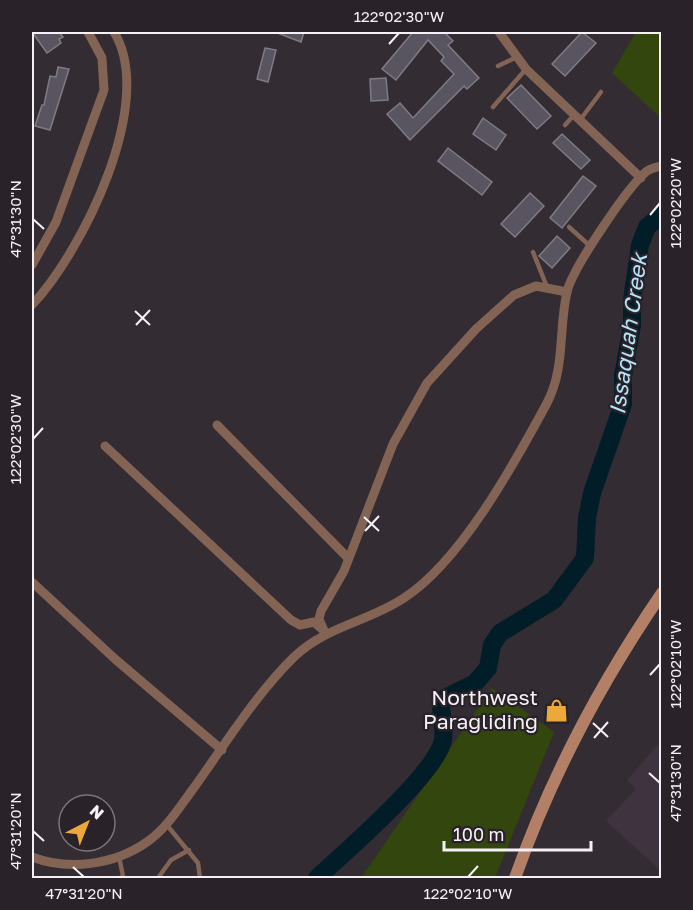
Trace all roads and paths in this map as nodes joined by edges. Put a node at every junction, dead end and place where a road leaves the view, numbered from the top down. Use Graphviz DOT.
graph roads {
  1 [pos="88,32"];
  2 [pos="114,32"];
  3 [pos="499,32"];
  4 [pos="517,57"];
  5 [pos="498,66"];
  6 [pos="526,69"];
  7 [pos="601,92"];
  8 [pos="493,107"];
  9 [pos="577,118"];
  10 [pos="564,125"];
  11 [pos="662,166"];
  12 [pos="641,178"];
  13 [pos="569,227"];
  14 [pos="590,246"];
  15 [pos="533,252"];
  16 [pos="32,265"];
  17 [pos="547,287"];
  18 [pos="567,291"];
  19 [pos="32,305"];
  20 [pos="217,425"];
  21 [pos="105,446"];
  22 [pos="348,558"];
  23 [pos="32,582"];
  24 [pos="662,593"];
  25 [pos="325,633"];
  26 [pos="222,750"];
  27 [pos="166,824"];
  28 [pos="189,850"];
  29 [pos="32,857"];
  30 [pos="119,857"];
  31 [pos="120,879"];
  32 [pos="158,879"];
  33 [pos="200,879"];
  34 [pos="515,879"];
  1 -- 16 [label="street"];
  2 -- 19 [label="street"];
  3 -- 4 [label="street"];
  4 -- 5 [label="lane"];
  4 -- 6 [label="street"];
  6 -- 8 [label="lane"];
  6 -- 9 [label="street"];
  7 -- 9 [label="lane"];
  9 -- 10 [label="lane"];
  9 -- 12 [label="street"];
  11 -- 12 [label="street"];
  12 -- 14 [label="street"];
  13 -- 14 [label="lane"];
  14 -- 18 [label="street"];
  15 -- 17 [label="lane"];
  17 -- 18 [label="street"];
  17 -- 22 [label="street"];
  18 -- 25 [label="street"];
  20 -- 22 [label="street"];
  21 -- 25 [label="street"];
  22 -- 25 [label="street"];
  23 -- 26 [label="street"];
  24 -- 34 [label="main road"];
  25 -- 26 [label="street"];
  26 -- 27 [label="street"];
  27 -- 28 [label="lane"];
  27 -- 30 [label="street"];
  28 -- 32 [label="lane"];
  28 -- 33 [label="lane"];
  29 -- 30 [label="street"];
  30 -- 31 [label="lane"];
}
